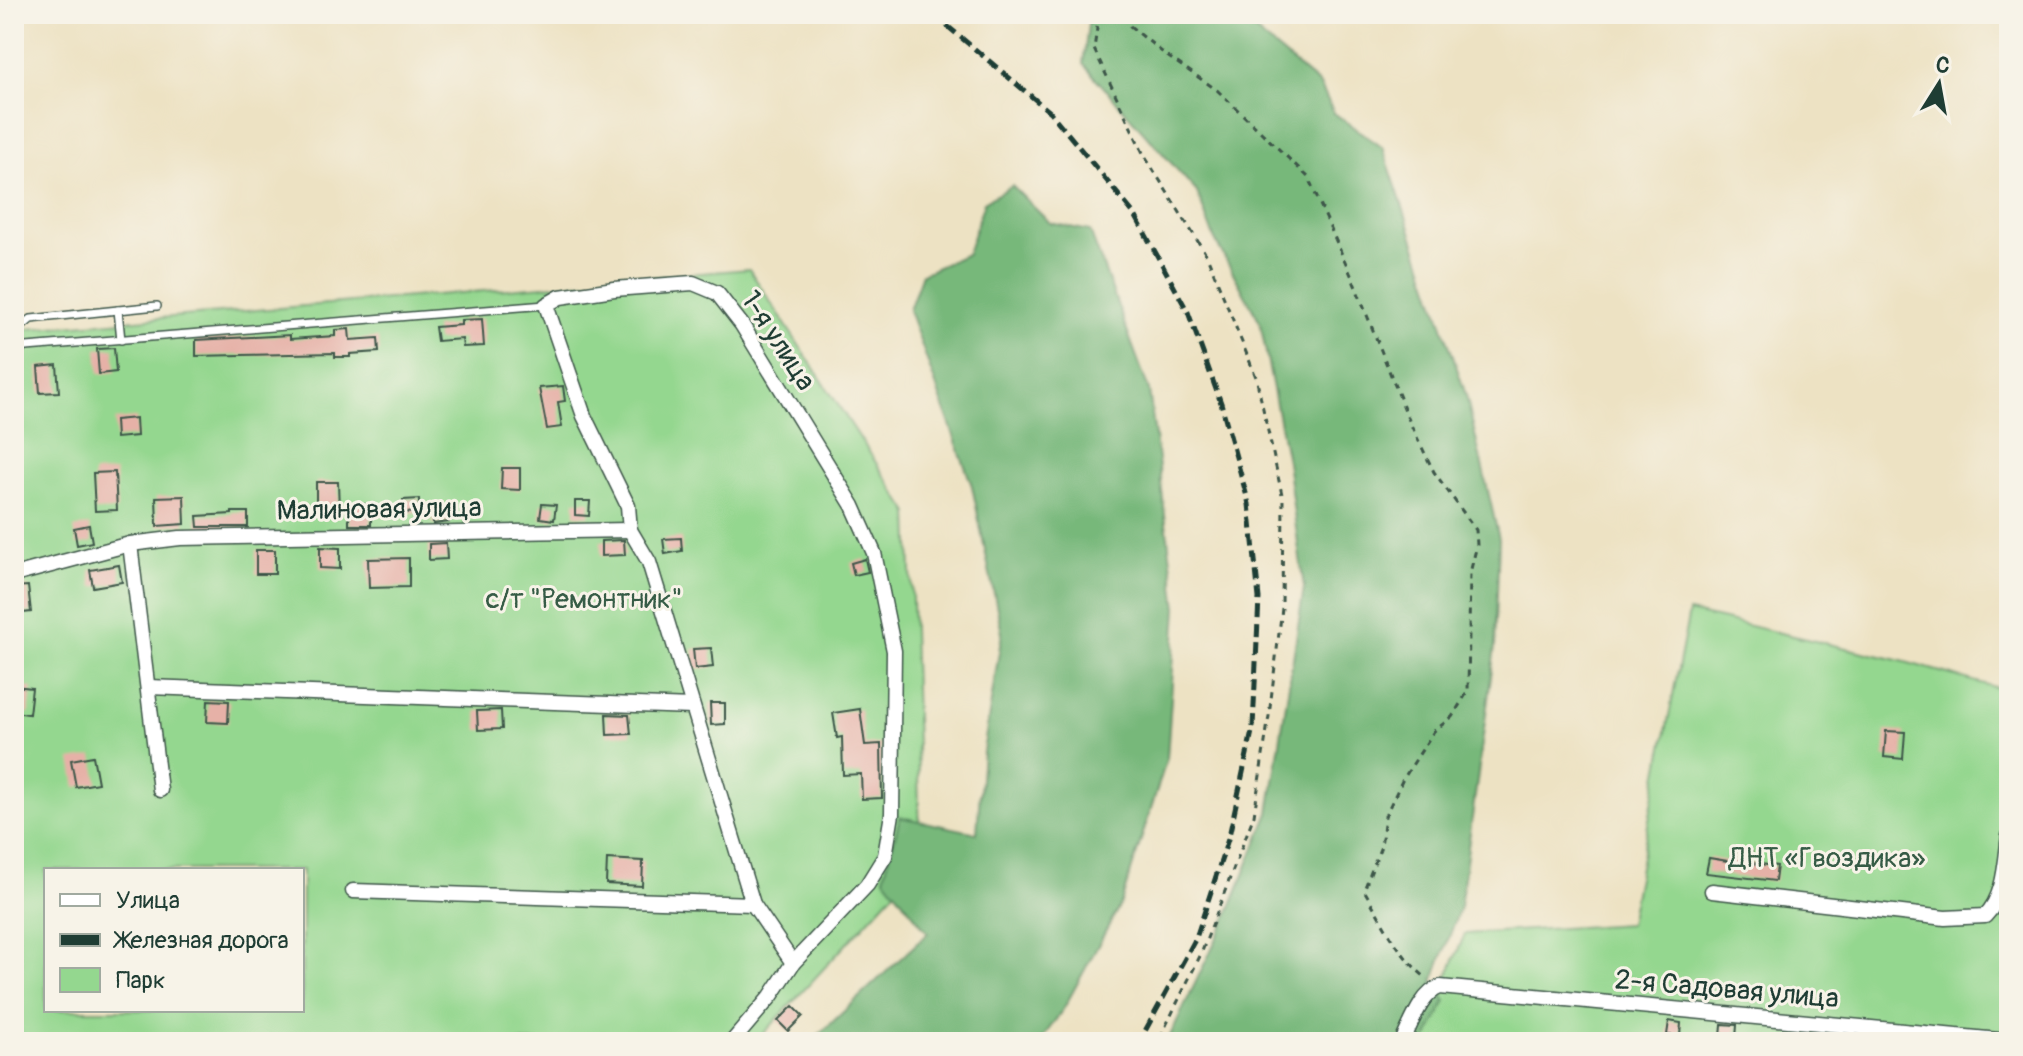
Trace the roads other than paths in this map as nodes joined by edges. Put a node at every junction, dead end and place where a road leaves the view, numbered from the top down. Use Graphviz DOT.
graph roads {
  1 [pos="546,305"];
  2 [pos="157,306"];
  3 [pos="118,310"];
  4 [pos="14,333"];
  5 [pos="121,340"];
  6 [pos="14,348"];
  7 [pos="630,530"];
  8 [pos="130,544"];
  9 [pos="14,575"];
  10 [pos="148,687"];
  11 [pos="692,707"];
  12 [pos="160,790"];
  13 [pos="2009,836"];
  14 [pos="353,891"];
  15 [pos="1712,891"];
  16 [pos="753,904"];
  17 [pos="793,963"];
  18 [pos="2009,1041"];
  19 [pos="732,1042"];
  20 [pos="1402,1042"];
  1 -- 5 [label="lane"];
  1 -- 7 [label="street"];
  1 -- 17 [label="street, 1-я улица"];
  2 -- 3 [label="lane"];
  3 -- 4 [label="lane"];
  3 -- 5 [label="lane"];
  5 -- 6 [label="lane"];
  7 -- 8 [label="street, Малиновая улица"];
  7 -- 11 [label="street"];
  8 -- 9 [label="street, Малиновая улица"];
  8 -- 10 [label="street"];
  10 -- 11 [label="street"];
  10 -- 12 [label="street"];
  11 -- 16 [label="street"];
  13 -- 15 [label="street"];
  14 -- 16 [label="street"];
  16 -- 17 [label="street"];
  17 -- 19 [label="street, 1-я улица"];
  18 -- 20 [label="street, 2-я Садовая улица"];
}
